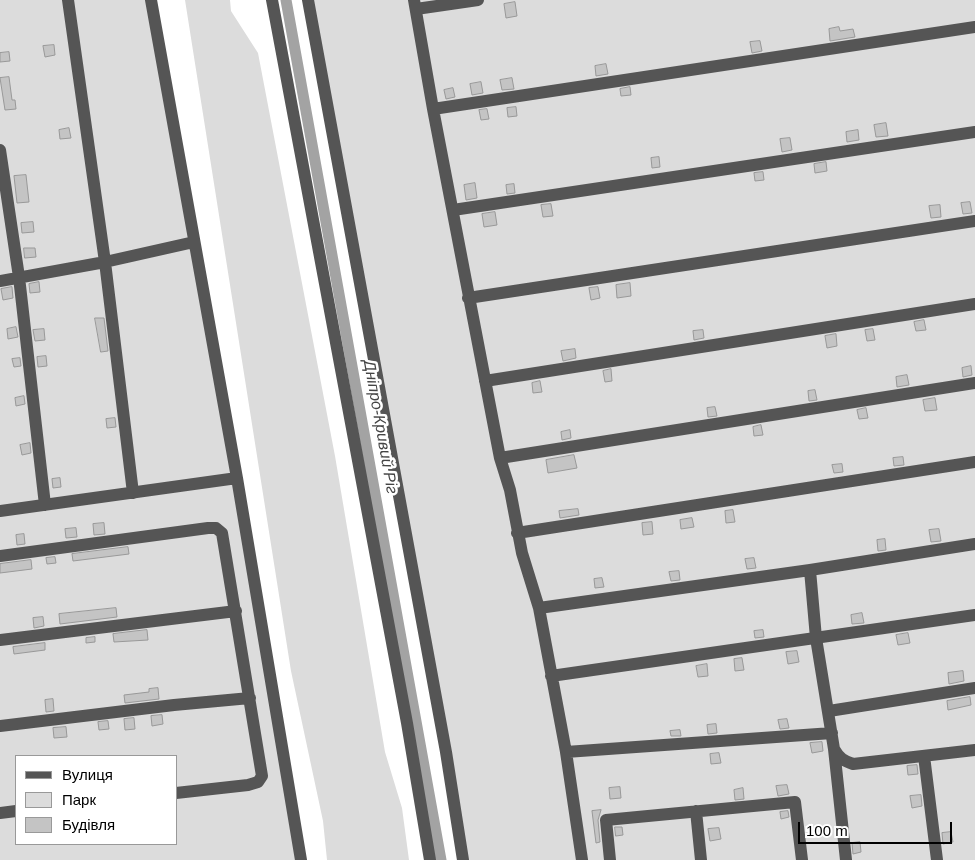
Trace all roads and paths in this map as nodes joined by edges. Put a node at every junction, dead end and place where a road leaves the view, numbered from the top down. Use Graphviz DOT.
graph roads {
  1 [pos="68,0"];
  2 [pos="151,0"];
  3 [pos="272,0"];
  4 [pos="308,0"];
  5 [pos="478,0"];
  6 [pos="415,5"];
  7 [pos="975,27"];
  8 [pos="433,109"];
  9 [pos="975,132"];
  10 [pos="0,150"];
  11 [pos="453,210"];
  12 [pos="975,221"];
  13 [pos="194,242"];
  14 [pos="105,262"];
  15 [pos="19,278"];
  16 [pos="0,281"];
  17 [pos="468,298"];
  18 [pos="975,304"];
  19 [pos="485,381"];
  20 [pos="975,383"];
  21 [pos="500,458"];
  22 [pos="975,462"];
  23 [pos="237,478"];
  24 [pos="133,493"];
  25 [pos="45,505"];
  26 [pos="0,511"];
  27 [pos="517,533"];
  28 [pos="975,544"];
  29 [pos="0,556"];
  30 [pos="810,570"];
  31 [pos="539,608"];
  32 [pos="236,611"];
  33 [pos="975,615"];
  34 [pos="816,638"];
  35 [pos="0,640"];
  36 [pos="551,676"];
  37 [pos="975,688"];
  38 [pos="273,689"];
  39 [pos="250,696"];
  40 [pos="829,711"];
  41 [pos="0,726"];
  42 [pos="832,732"];
  43 [pos="834,748"];
  44 [pos="975,750"];
  45 [pos="566,752"];
  46 [pos="924,756"];
  47 [pos="178,793"];
  48 [pos="15,811"];
  49 [pos="696,811"];
  50 [pos="0,813"];
  51 [pos="301,860"];
  52 [pos="430,860"];
  53 [pos="463,860"];
  54 [pos="582,860"];
  55 [pos="610,860"];
  56 [pos="701,860"];
  57 [pos="802,860"];
  58 [pos="846,860"];
  59 [pos="937,860"];
  1 -- 14 [label="street"];
  2 -- 13 [label="street"];
  3 -- 52 [label="street"];
  4 -- 53 [label="street"];
  5 -- 6 [label="street"];
  6 -- 8 [label="street"];
  7 -- 8 [label="street"];
  8 -- 11 [label="street"];
  9 -- 11 [label="street"];
  10 -- 15 [label="street"];
  11 -- 17 [label="street"];
  12 -- 17 [label="street"];
  13 -- 14 [label="street"];
  13 -- 23 [label="street"];
  14 -- 15 [label="street"];
  14 -- 24 [label="street"];
  15 -- 16 [label="street"];
  15 -- 25 [label="street"];
  17 -- 19 [label="street"];
  18 -- 19 [label="street"];
  19 -- 21 [label="street"];
  20 -- 21 [label="street"];
  21 -- 27 [label="street"];
  22 -- 27 [label="street"];
  23 -- 24 [label="street"];
  23 -- 38 [label="street"];
  24 -- 25 [label="street"];
  25 -- 26 [label="street"];
  27 -- 31 [label="street"];
  28 -- 30 [label="street"];
  29 -- 32 [label="street"];
  30 -- 31 [label="street"];
  30 -- 34 [label="street"];
  31 -- 36 [label="street"];
  32 -- 35 [label="street"];
  32 -- 39 [label="street"];
  33 -- 34 [label="street"];
  34 -- 36 [label="street"];
  34 -- 40 [label="street"];
  36 -- 45 [label="street"];
  37 -- 40 [label="street"];
  38 -- 39 [label="street"];
  38 -- 51 [label="street"];
  39 -- 41 [label="street"];
  39 -- 47 [label="street"];
  40 -- 42 [label="street"];
  42 -- 43 [label="street"];
  42 -- 45 [label="street"];
  43 -- 46 [label="street"];
  43 -- 58 [label="street"];
  44 -- 46 [label="street"];
  45 -- 54 [label="street"];
  46 -- 59 [label="street"];
  48 -- 50 [label="street"];
  49 -- 55 [label="street"];
  49 -- 56 [label="street"];
  49 -- 57 [label="street"];
}
